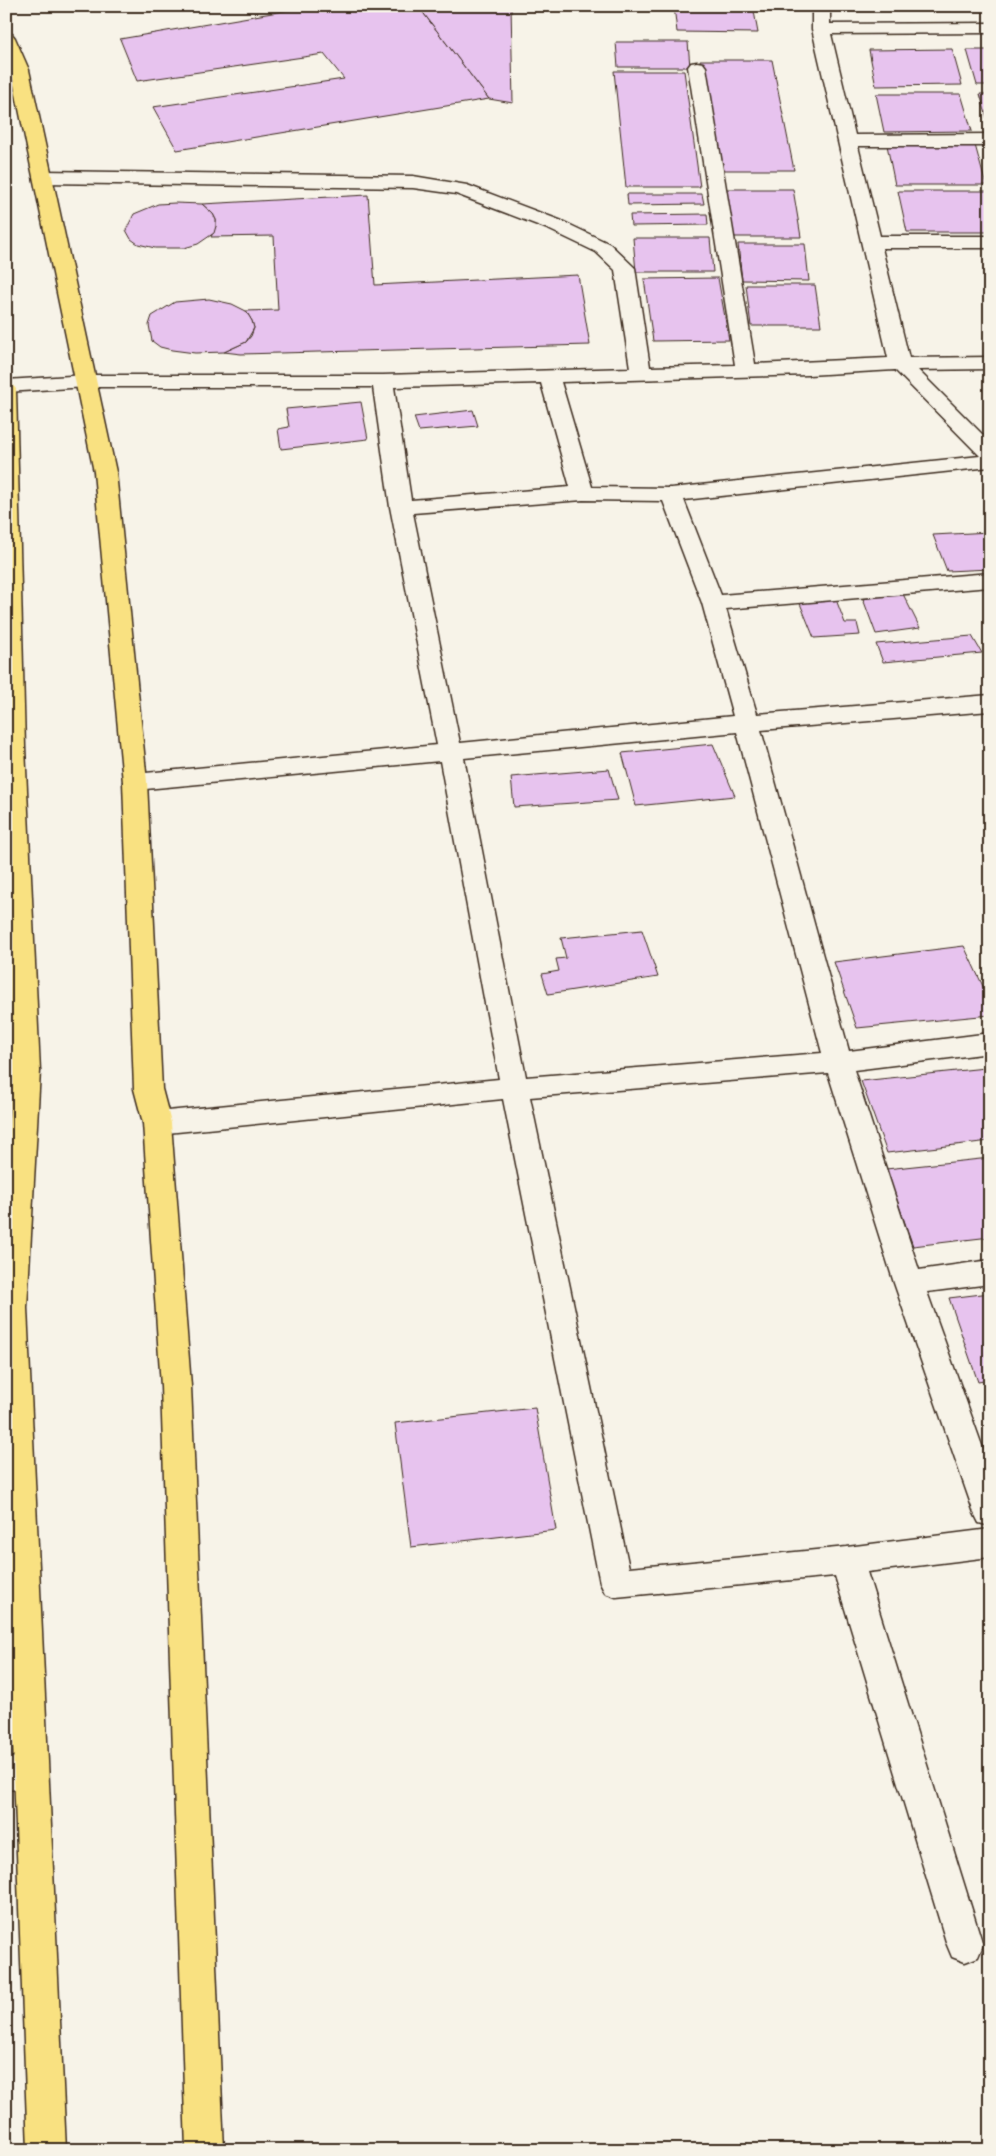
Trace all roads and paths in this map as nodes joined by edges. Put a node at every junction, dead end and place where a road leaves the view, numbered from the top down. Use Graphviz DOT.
graph roads {
  1 [pos="821,6"];
  2 [pos="990,28"];
  3 [pos="821,29"];
  4 [pos="6,38"];
  5 [pos="697,67"];
  6 [pos="990,140"];
  7 [pos="847,141"];
  8 [pos="43,177"];
  9 [pos="873,242"];
  10 [pos="990,242"];
  11 [pos="990,363"];
  12 [pos="900,364"];
  13 [pos="746,371"];
  14 [pos="641,374"];
  15 [pos="549,376"];
  16 [pos="86,381"];
  17 [pos="383,381"];
  18 [pos="6,388"];
  19 [pos="7,438"];
  20 [pos="990,454"];
  21 [pos="990,461"];
  22 [pos="583,493"];
  23 [pos="671,495"];
  24 [pos="401,507"];
  25 [pos="990,580"];
  26 [pos="712,603"];
  27 [pos="990,703"];
  28 [pos="747,723"];
  29 [pos="10,747"];
  30 [pos="450,751"];
  31 [pos="134,782"];
  32 [pos="990,1043"];
  33 [pos="838,1062"];
  34 [pos="16,1071"];
  35 [pos="514,1088"];
  36 [pos="157,1123"];
  37 [pos="990,1272"];
  38 [pos="909,1283"];
  39 [pos="9,1308"];
  40 [pos="990,1513"];
  41 [pos="990,1542"];
  42 [pos="847,1561"];
  43 [pos="18,1773"];
  44 [pos="965,1946"];
  45 [pos="47,2150"];
  46 [pos="205,2150"];
  1 -- 3 [label="street"];
  2 -- 3 [label="street"];
  3 -- 7 [label="street"];
  4 -- 8 [label="highway"];
  5 -- 13 [label="street"];
  6 -- 7 [label="street"];
  7 -- 9 [label="street"];
  8 -- 14 [label="street"];
  8 -- 16 [label="highway"];
  9 -- 10 [label="street"];
  9 -- 12 [label="street"];
  11 -- 12 [label="street"];
  12 -- 13 [label="street"];
  12 -- 20 [label="street"];
  13 -- 14 [label="street"];
  14 -- 15 [label="street"];
  15 -- 17 [label="street"];
  15 -- 22 [label="street"];
  16 -- 17 [label="street"];
  16 -- 18 [label="street"];
  16 -- 31 [label="highway"];
  17 -- 24 [label="street"];
  18 -- 19 [label="highway"];
  19 -- 29 [label="highway"];
  21 -- 23 [label="street"];
  22 -- 23 [label="street"];
  22 -- 24 [label="street"];
  23 -- 26 [label="street"];
  24 -- 30 [label="street"];
  25 -- 26 [label="street"];
  26 -- 28 [label="street"];
  27 -- 28 [label="street"];
  28 -- 30 [label="street"];
  28 -- 33 [label="street"];
  29 -- 34 [label="highway"];
  30 -- 31 [label="street"];
  30 -- 35 [label="street"];
  31 -- 36 [label="highway"];
  32 -- 33 [label="street"];
  33 -- 35 [label="street"];
  33 -- 38 [label="street"];
  34 -- 39 [label="highway"];
  35 -- 36 [label="street"];
  35 -- 42 [label="street"];
  36 -- 46 [label="highway"];
  37 -- 38 [label="street"];
  38 -- 40 [label="street"];
  39 -- 43 [label="highway"];
  41 -- 42 [label="street"];
  42 -- 44 [label="street"];
  43 -- 45 [label="highway"];
}
